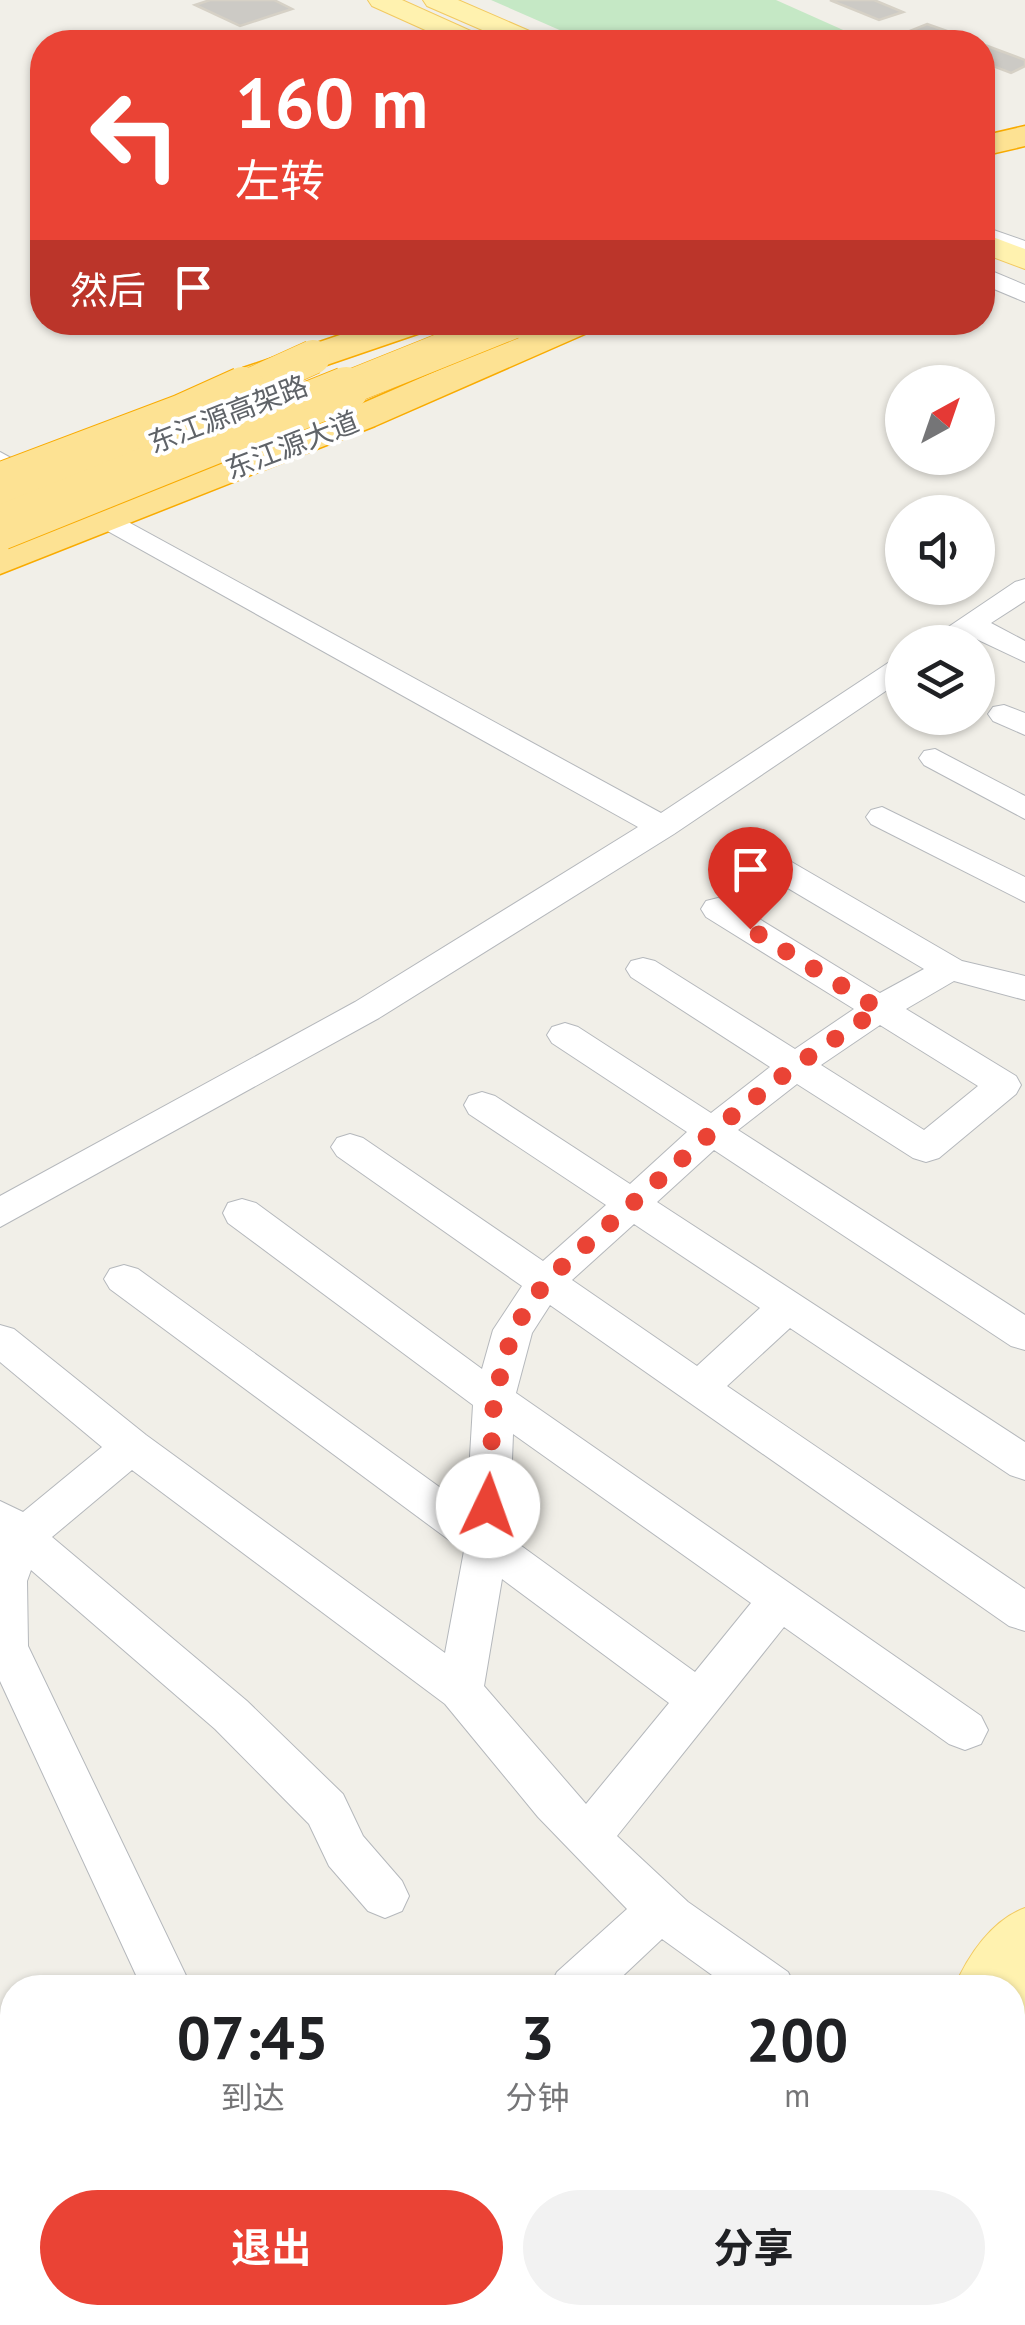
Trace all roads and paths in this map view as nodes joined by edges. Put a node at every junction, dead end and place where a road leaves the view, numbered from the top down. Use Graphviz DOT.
graph roads {
  1 [pos="381,0"];
  2 [pos="436,0"];
  3 [pos="448,30"];
  4 [pos="504,30"];
  5 [pos="1025,118"];
  6 [pos="995,124"];
  7 [pos="1025,136"];
  8 [pos="995,143"];
  9 [pos="1025,156"];
  10 [pos="995,162"];
  11 [pos="995,238"];
  12 [pos="995,247"];
  13 [pos="1025,248"];
  14 [pos="1025,260"];
  15 [pos="995,268"];
  16 [pos="995,280"];
  17 [pos="1025,281"];
  18 [pos="1025,295"];
  19 [pos="377,335"];
  20 [pos="424,335"];
  21 [pos="480,335"];
  22 [pos="550,335"];
  23 [pos="446,381"];
  24 [pos="2,475"];
  25 [pos="104,518"];
  26 [pos="0,528"];
  27 [pos="0,545"];
  28 [pos="0,561"];
  29 [pos="1025,588"];
  30 [pos="970,624"];
  31 [pos="1025,653"];
  32 [pos="885,678"];
  33 [pos="935,758"];
  34 [pos="1025,808"];
  35 [pos="882,817"];
  36 [pos="662,827"];
  37 [pos="771,864"];
  38 [pos="1025,891"];
  39 [pos="718,909"];
  40 [pos="643,969"];
  41 [pos="950,969"];
  42 [pos="1025,988"];
  43 [pos="879,1009"];
  44 [pos="565,1035"];
  45 [pos="795,1066"];
  46 [pos="482,1105"];
  47 [pos="712,1132"];
  48 [pos="350,1147"];
  49 [pos="632,1206"];
  50 [pos="0,1213"];
  51 [pos="242,1213"];
  52 [pos="124,1279"];
  53 [pos="546,1281"];
  54 [pos="785,1309"];
  55 [pos="1025,1335"];
  56 [pos="0,1340"];
  57 [pos="698,1388"];
  58 [pos="494,1399"];
  59 [pos="131,1446"];
  60 [pos="1025,1463"];
  61 [pos="12,1527"];
  62 [pos="486,1542"];
  63 [pos="780,1600"];
  64 [pos="1025,1613"];
  65 [pos="461,1690"];
  66 [pos="701,1701"];
  67 [pos="965,1730"];
  68 [pos="588,1838"];
  69 [pos="385,1896"];
  70 [pos="661,1909"];
  71 [pos="1025,1936"];
  72 [pos="161,1975"];
  73 [pos="588,1975"];
  74 [pos="753,1975"];
  75 [pos="995,1975"];
  1 -- 3 [label="main road"];
  2 -- 4 [label="main road"];
  5 -- 6 [label="highway"];
  7 -- 8 [label="highway"];
  9 -- 10 [label="highway"];
  11 -- 13 [label="street"];
  12 -- 14 [label="main road"];
  15 -- 17 [label="main road"];
  16 -- 18 [label="street"];
  19 -- 24 [label="highway, bridge"];
  20 -- 24 [label="highway, 东江源高架路"];
  21 -- 26 [label="highway, 东江源高架路, bridge"];
  22 -- 23 [label="highway, 东江源大道"];
  23 -- 25 [label="highway, 东江源大道"];
  23 -- 27 [label="highway"];
  24 -- 25 [label="street"];
  25 -- 28 [label="highway, 东江源大道"];
  25 -- 36 [label="street"];
  29 -- 30 [label="street"];
  30 -- 31 [label="street"];
  32 -- 36 [label="street"];
  33 -- 34 [label="street"];
  35 -- 38 [label="street"];
  36 -- 50 [label="street"];
  37 -- 41 [label="street"];
  39 -- 43 [label="street"];
  40 -- 45 [label="street"];
  41 -- 42 [label="street"];
  41 -- 43 [label="street"];
  43 -- 45 [label="street"];
  43 -- 45 [label="street"];
  44 -- 47 [label="street"];
  45 -- 47 [label="street"];
  46 -- 49 [label="street"];
  47 -- 49 [label="street"];
  47 -- 55 [label="street"];
  48 -- 53 [label="street"];
  49 -- 53 [label="street"];
  49 -- 54 [label="street"];
  51 -- 58 [label="street"];
  52 -- 62 [label="street"];
  53 -- 57 [label="street"];
  53 -- 58 [label="street"];
  54 -- 57 [label="street"];
  54 -- 60 [label="street"];
  56 -- 59 [label="street"];
  57 -- 64 [label="street"];
  58 -- 62 [label="street"];
  58 -- 63 [label="street"];
  59 -- 61 [label="street"];
  59 -- 65 [label="street"];
  61 -- 69 [label="street"];
  61 -- 72 [label="street"];
  62 -- 65 [label="street"];
  62 -- 66 [label="street"];
  63 -- 66 [label="street"];
  63 -- 67 [label="street"];
  65 -- 68 [label="street"];
  66 -- 68 [label="street"];
  68 -- 70 [label="street"];
  70 -- 73 [label="street"];
  70 -- 74 [label="street"];
  71 -- 75 [label="main road"];
}
